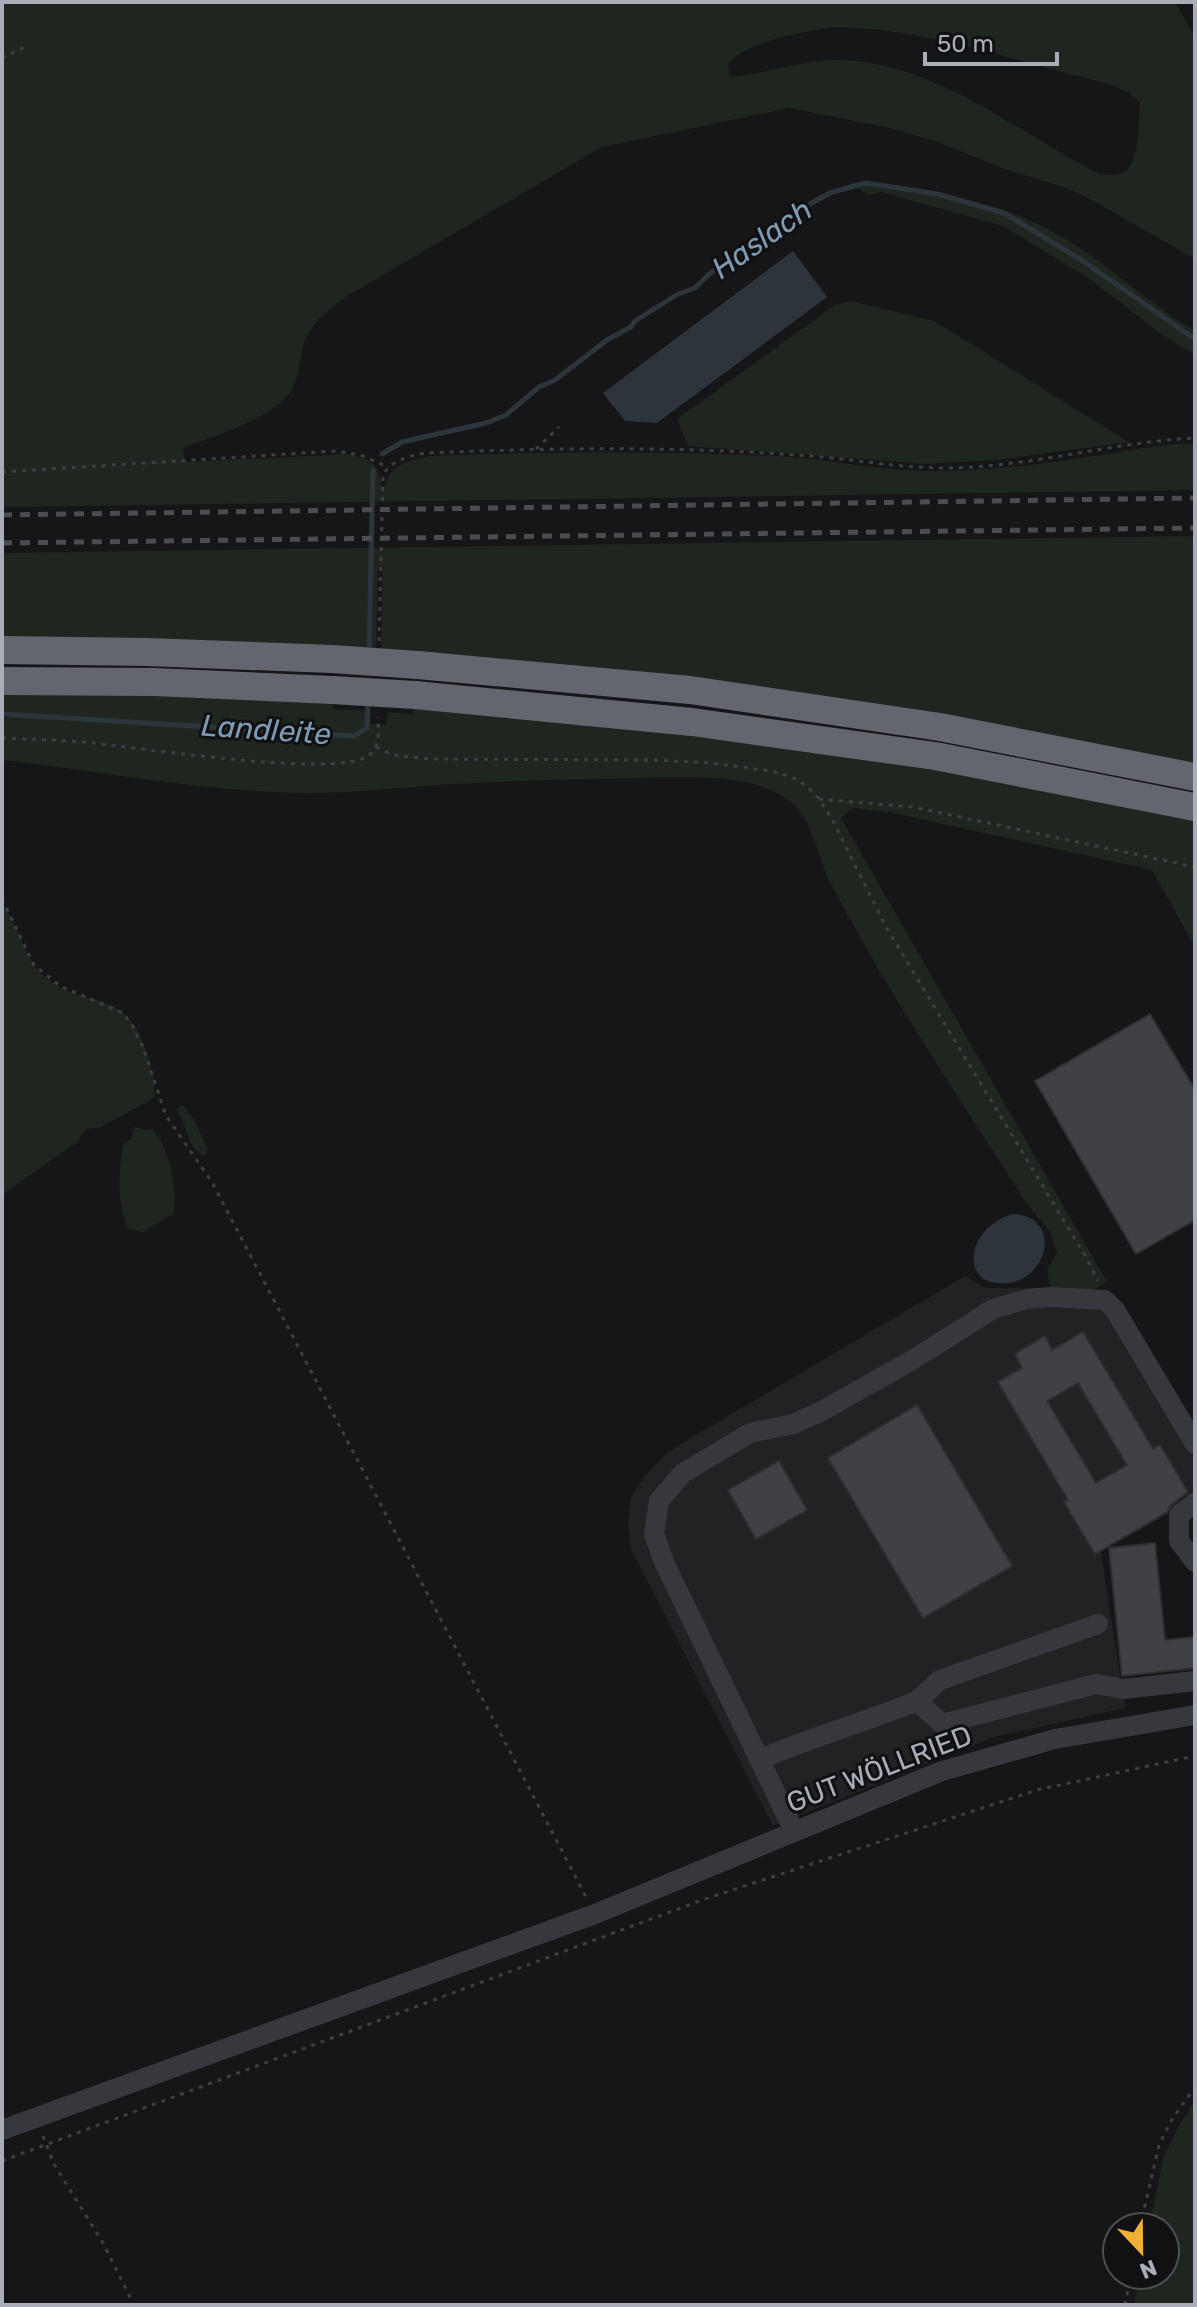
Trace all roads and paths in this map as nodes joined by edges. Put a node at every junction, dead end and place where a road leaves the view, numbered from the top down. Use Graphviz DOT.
graph roads {
  1 [pos="26,46"];
  2 [pos="2,58"];
  3 [pos="559,427"];
  4 [pos="1195,438"];
  5 [pos="536,450"];
  6 [pos="388,467"];
  7 [pos="2,472"];
  8 [pos="2,650"];
  9 [pos="379,650"];
  10 [pos="2,681"];
  11 [pos="378,709"];
  12 [pos="2,738"];
  13 [pos="376,747"];
  14 [pos="1195,777"];
  15 [pos="819,799"];
  16 [pos="1195,807"];
  17 [pos="1195,867"];
  18 [pos="2,899"];
  19 [pos="1105,1300"];
  20 [pos="1195,1443"];
  21 [pos="1195,1503"];
  22 [pos="1195,1562"];
  23 [pos="1098,1624"];
  24 [pos="1195,1681"];
  25 [pos="917,1701"];
  26 [pos="1195,1715"];
  27 [pos="1195,1756"];
  28 [pos="761,1759"];
  29 [pos="794,1831"];
  30 [pos="595,1914"];
  31 [pos="1195,2087"];
  32 [pos="37,2118"];
  33 [pos="2,2130"];
  34 [pos="46,2144"];
  35 [pos="2,2161"];
  36 [pos="1144,2211"];
  37 [pos="134,2305"];
  1 -- 2 [label="path"];
  3 -- 5 [label="path"];
  4 -- 5 [label="path"];
  5 -- 6 [label="path"];
  6 -- 7 [label="path"];
  6 -- 9 [label="path"];
  8 -- 14 [label="highway, bridge"];
  10 -- 16 [label="highway, bridge"];
  11 -- 13 [label="path"];
  12 -- 13 [label="path"];
  13 -- 15 [label="path"];
  15 -- 17 [label="path"];
  15 -- 19 [label="path"];
  18 -- 30 [label="path"];
  19 -- 20 [label="street"];
  19 -- 28 [label="street"];
  21 -- 22 [label="street"];
  23 -- 25 [label="street"];
  24 -- 25 [label="street"];
  25 -- 28 [label="street"];
  26 -- 29 [label="street, GUT WÖLLRIED"];
  27 -- 34 [label="path"];
  28 -- 29 [label="street"];
  29 -- 30 [label="street, GUT WÖLLRIED"];
  30 -- 32 [label="street, GUT WÖLLRIED"];
  31 -- 36 [label="path"];
  32 -- 33 [label="street, GUT WÖLLRIED"];
  32 -- 34 [label="path"];
  34 -- 35 [label="path"];
  34 -- 37 [label="path"];
}
